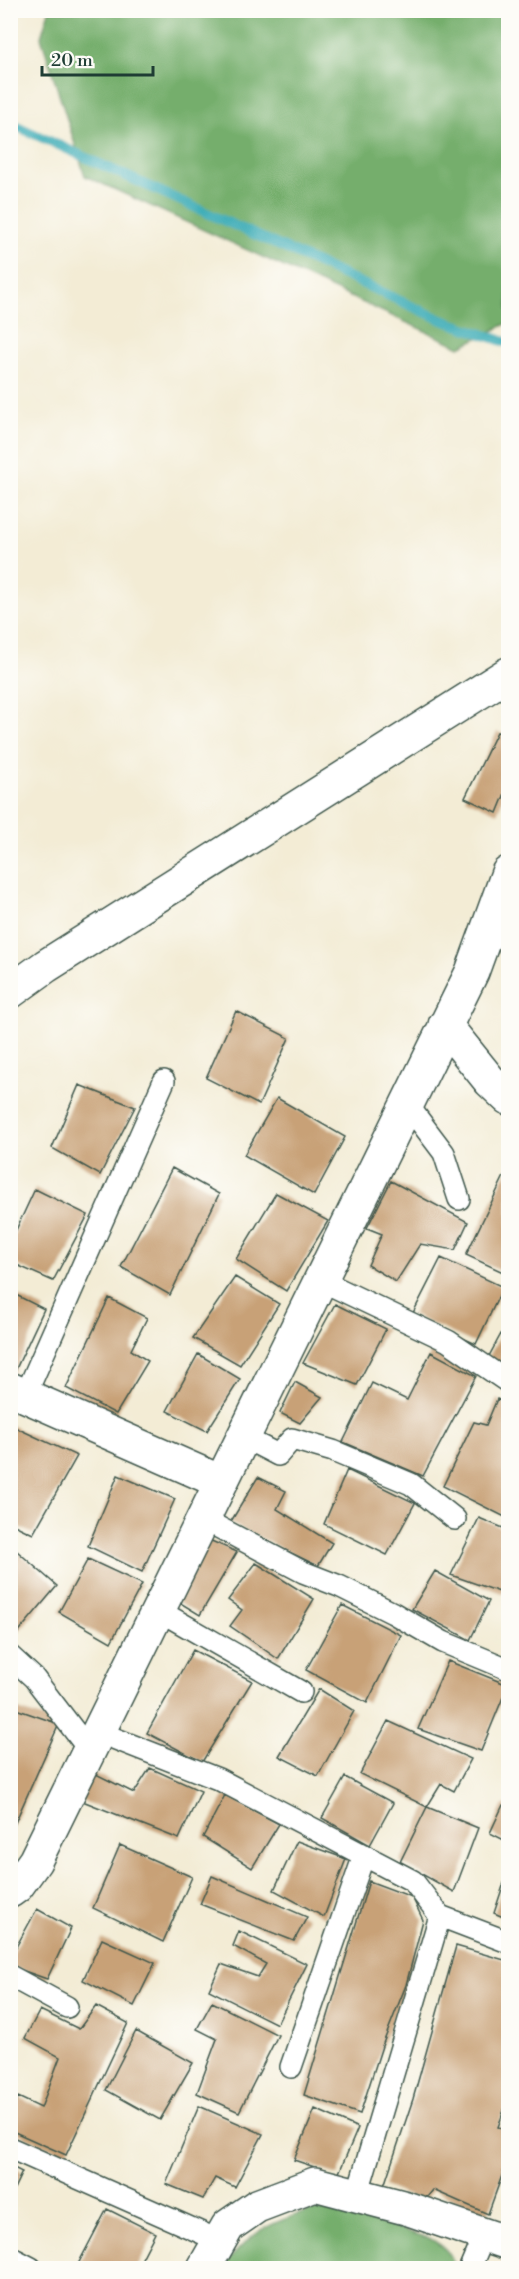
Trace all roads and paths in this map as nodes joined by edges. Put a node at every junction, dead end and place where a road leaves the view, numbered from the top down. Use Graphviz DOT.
graph roads {
  1 [pos="508,674"];
  2 [pos="508,873"];
  3 [pos="10,992"];
  4 [pos="445,1025"];
  5 [pos="164,1081"];
  6 [pos="508,1098"];
  7 [pos="407,1104"];
  8 [pos="459,1199"];
  9 [pos="320,1280"];
  10 [pos="508,1382"];
  11 [pos="17,1392"];
  12 [pos="243,1437"];
  13 [pos="221,1482"];
  14 [pos="203,1519"];
  15 [pos="455,1519"];
  16 [pos="158,1610"];
  17 [pos="10,1656"];
  18 [pos="508,1669"];
  19 [pos="301,1692"];
  20 [pos="94,1741"];
  21 [pos="364,1855"];
  22 [pos="13,1887"];
  23 [pos="440,1916"];
  24 [pos="508,1942"];
  25 [pos="10,1976"];
  26 [pos="67,2007"];
  27 [pos="291,2067"];
  28 [pos="10,2148"];
  29 [pos="357,2195"];
  30 [pos="496,2239"];
  31 [pos="212,2255"];
  32 [pos="10,2257"];
  33 [pos="31,2268"];
  34 [pos="470,2268"];
  1 -- 3 [label="street"];
  2 -- 4 [label="street"];
  4 -- 6 [label="street"];
  4 -- 7 [label="street"];
  5 -- 11 [label="lane"];
  7 -- 8 [label="lane"];
  7 -- 9 [label="street"];
  9 -- 10 [label="lane"];
  9 -- 12 [label="street"];
  11 -- 13 [label="street"];
  12 -- 13 [label="street"];
  12 -- 15 [label="lane"];
  13 -- 14 [label="street"];
  14 -- 16 [label="street"];
  14 -- 18 [label="lane"];
  16 -- 19 [label="lane"];
  16 -- 20 [label="street"];
  17 -- 20 [label="lane"];
  20 -- 21 [label="lane"];
  20 -- 22 [label="street"];
  21 -- 23 [label="lane"];
  21 -- 27 [label="lane"];
  23 -- 24 [label="lane"];
  23 -- 29 [label="lane"];
  25 -- 26 [label="lane"];
  28 -- 31 [label="lane"];
  29 -- 30 [label="street"];
  29 -- 31 [label="street"];
  30 -- 34 [label="lane"];
  32 -- 33 [label="lane"];
}
